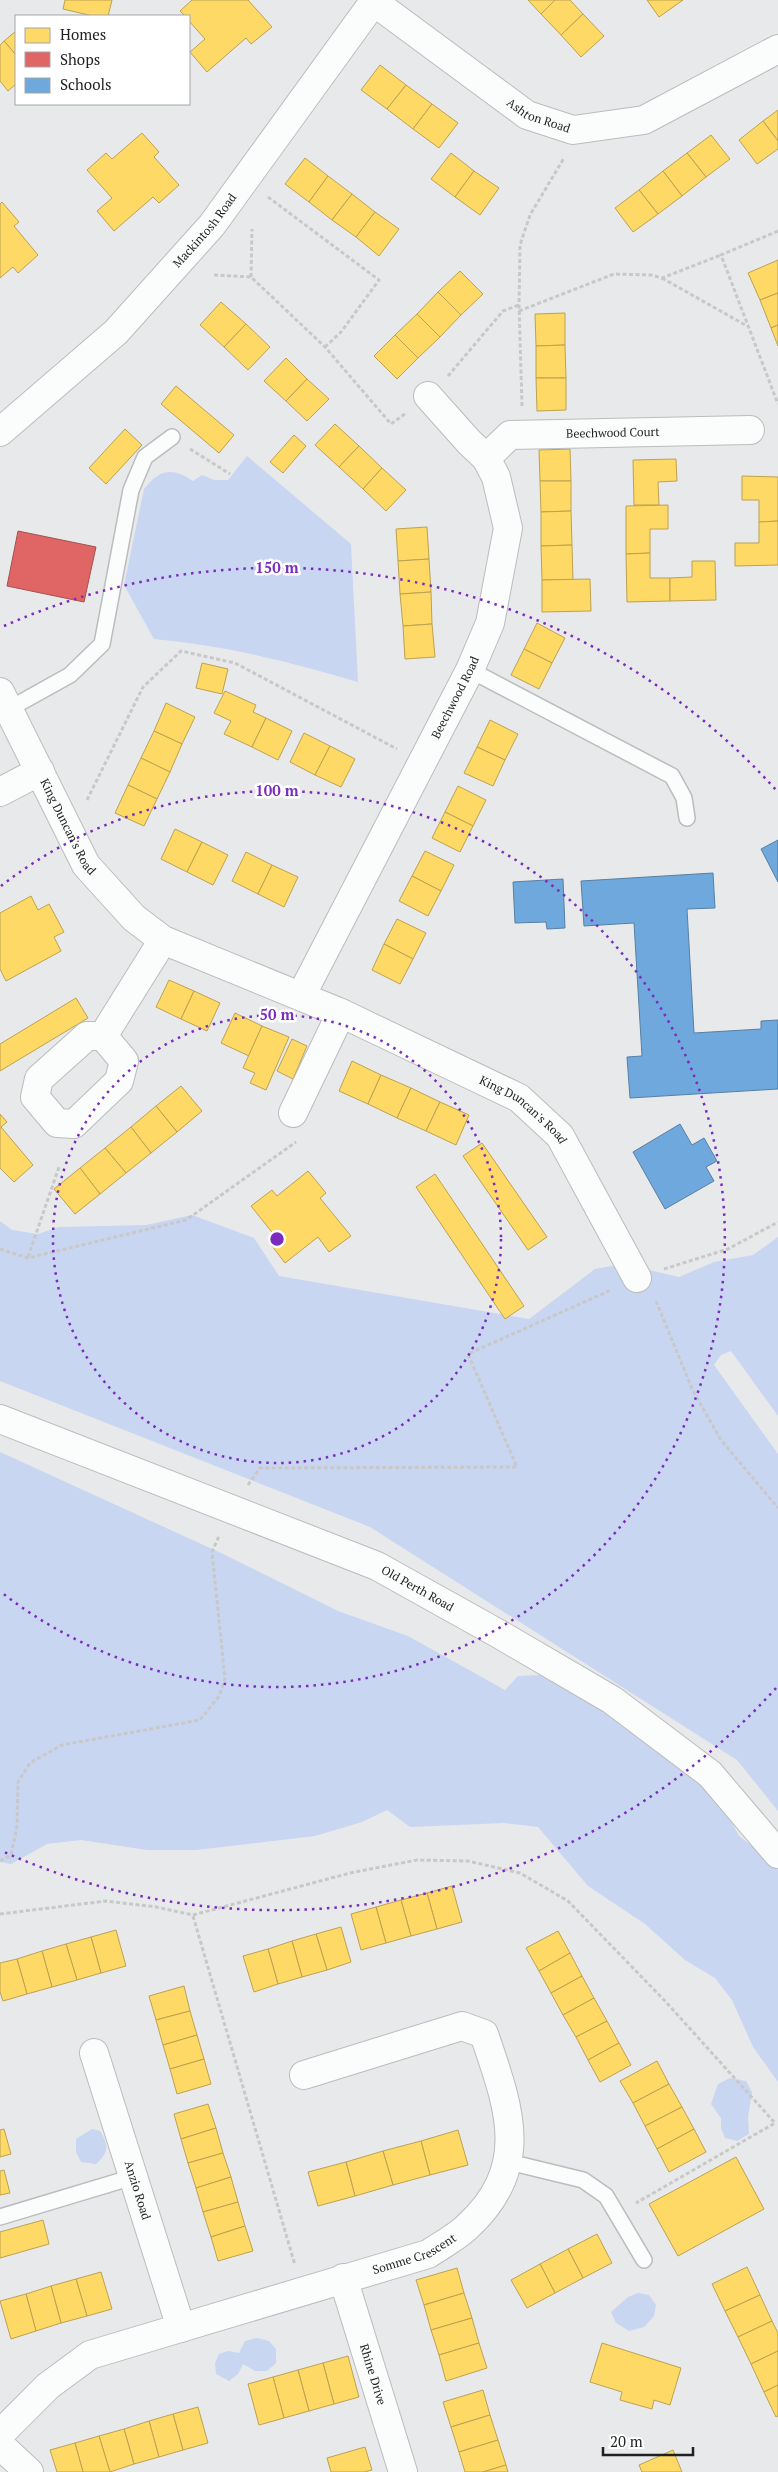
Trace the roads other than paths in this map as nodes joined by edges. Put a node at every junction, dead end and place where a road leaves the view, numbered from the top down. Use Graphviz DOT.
graph roads {
  1 [pos="375,1"];
  2 [pos="778,48"];
  3 [pos="428,396"];
  4 [pos="750,430"];
  5 [pos="0,432"];
  6 [pos="172,437"];
  7 [pos="486,458"];
  8 [pos="470,670"];
  9 [pos="5,701"];
  10 [pos="40,771"];
  11 [pos="0,792"];
  12 [pos="687,818"];
  13 [pos="163,940"];
  14 [pos="301,996"];
  15 [pos="341,1013"];
  16 [pos="103,1036"];
  17 [pos="293,1113"];
  18 [pos="645,1286"];
  19 [pos="0,1420"];
  20 [pos="778,1854"];
  21 [pos="94,2053"];
  22 [pos="304,2075"];
  23 [pos="509,2162"];
  24 [pos="134,2176"];
  25 [pos="0,2217"];
  26 [pos="644,2260"];
  27 [pos="343,2278"];
  28 [pos="181,2328"];
  29 [pos="0,2434"];
  30 [pos="0,2445"];
  31 [pos="29,2472"];
  32 [pos="403,2472"];
  1 -- 2 [label="street, Ashton Road"];
  1 -- 5 [label="street, Mackintosh Road"];
  3 -- 7 [label="street, Beechwood Road"];
  4 -- 7 [label="street, Beechwood Court"];
  6 -- 9 [label="lane"];
  7 -- 8 [label="street, Beechwood Road"];
  8 -- 12 [label="lane"];
  8 -- 14 [label="street, Beechwood Road"];
  9 -- 10 [label="street, King Duncan's Road"];
  10 -- 11 [label="street"];
  10 -- 13 [label="street, King Duncan's Road"];
  13 -- 14 [label="street, King Duncan's Road"];
  13 -- 16 [label="street"];
  14 -- 15 [label="street, King Duncan's Road"];
  15 -- 17 [label="street"];
  15 -- 18 [label="street, King Duncan's Road"];
  19 -- 20 [label="street, Old Perth Road"];
  21 -- 24 [label="street, Anzio Road"];
  22 -- 23 [label="street, Somme Crescent"];
  23 -- 26 [label="lane"];
  23 -- 27 [label="street, Somme Crescent"];
  24 -- 25 [label="lane"];
  24 -- 28 [label="street, Anzio Road"];
  27 -- 28 [label="street, Somme Crescent"];
  27 -- 32 [label="street, Rhine Drive"];
  28 -- 29 [label="street, Somme Crescent"];
  30 -- 31 [label="street"];
}
